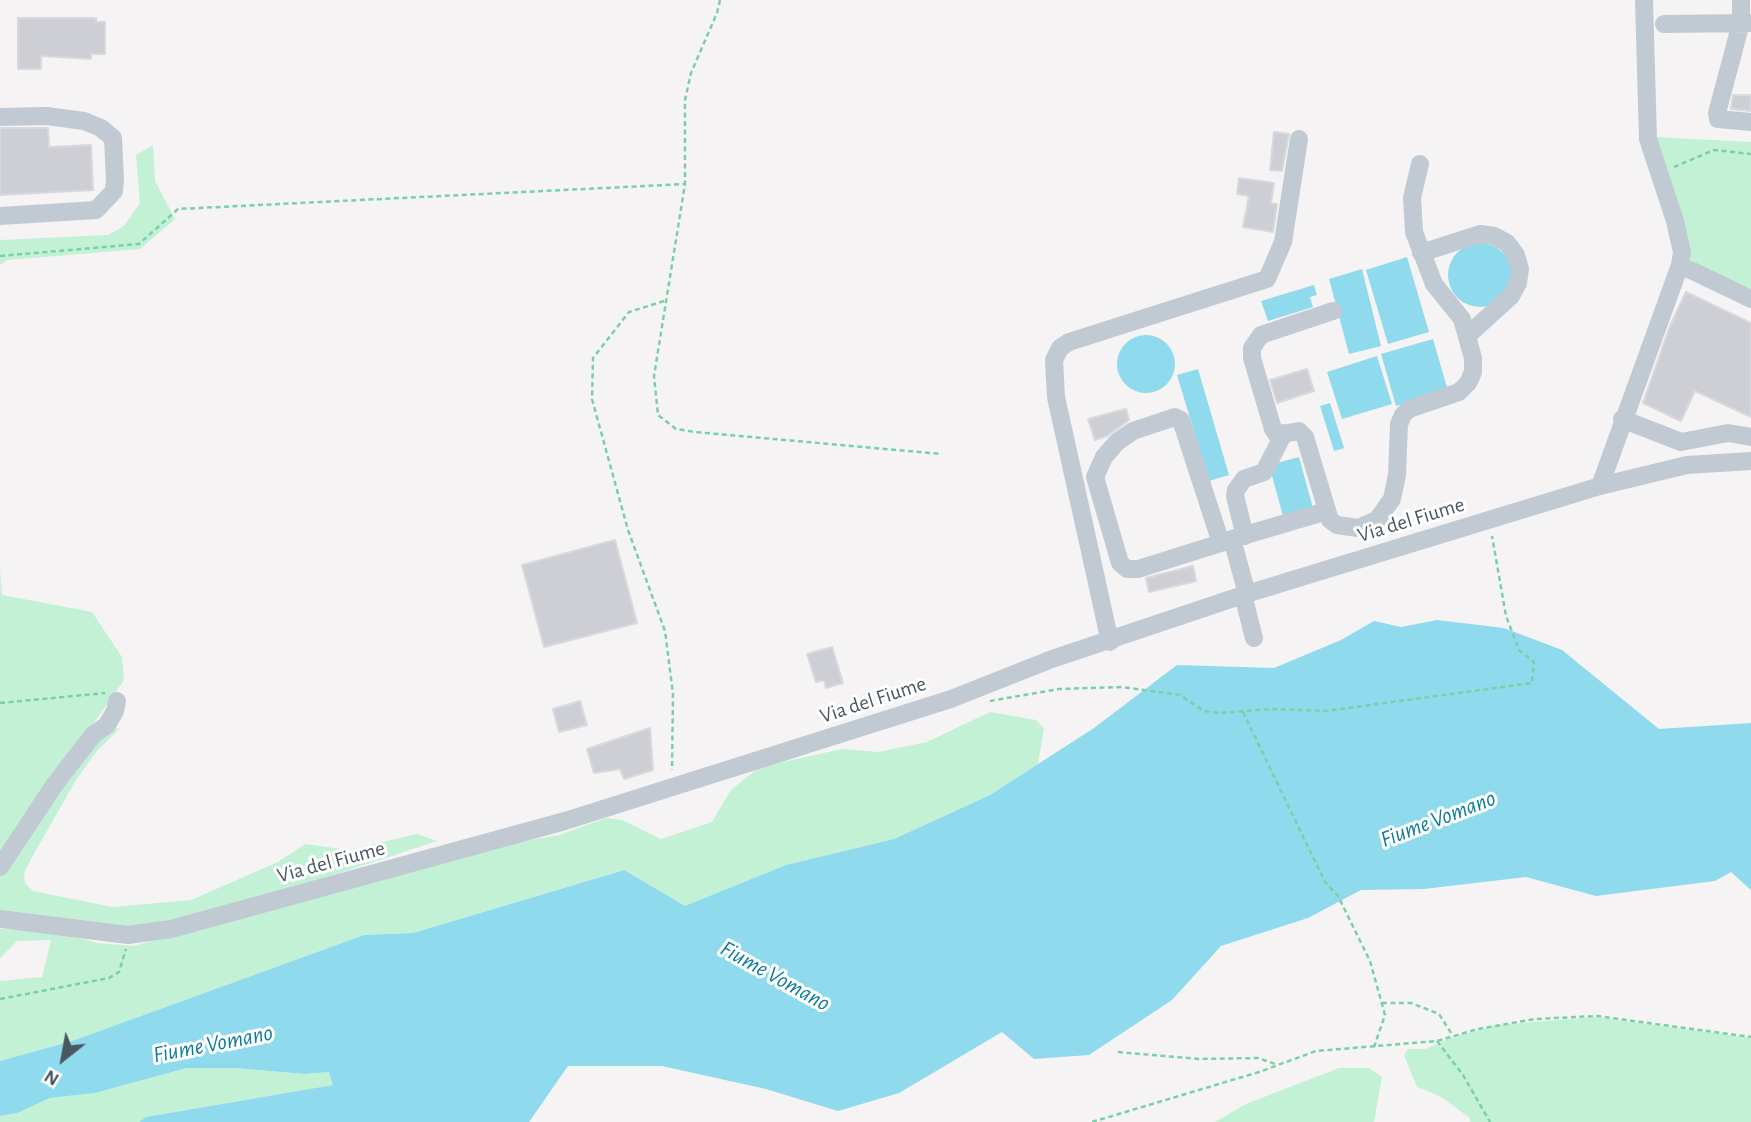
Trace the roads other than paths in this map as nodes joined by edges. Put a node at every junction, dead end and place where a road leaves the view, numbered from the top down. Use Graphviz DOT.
graph roads {
  1 [pos="1644,0"];
  2 [pos="1741,0"];
  3 [pos="1746,23"];
  4 [pos="1664,24"];
  5 [pos="0,117"];
  6 [pos="1751,122"];
  7 [pos="1299,139"];
  8 [pos="1420,164"];
  9 [pos="0,216"];
  10 [pos="1421,253"];
  11 [pos="1680,265"];
  12 [pos="1751,299"];
  13 [pos="1333,311"];
  14 [pos="1467,336"];
  15 [pos="1622,419"];
  16 [pos="1284,433"];
  17 [pos="1751,437"];
  18 [pos="1751,461"];
  19 [pos="1600,486"];
  20 [pos="1327,511"];
  21 [pos="1233,539"];
  22 [pos="1245,595"];
  23 [pos="1254,638"];
  24 [pos="1110,642"];
  25 [pos="117,701"];
  26 [pos="0,867"];
  27 [pos="0,919"];
  1 -- 11 [label="street"];
  2 -- 3 [label="street"];
  3 -- 4 [label="street"];
  3 -- 6 [label="street"];
  5 -- 9 [label="street"];
  7 -- 24 [label="street"];
  8 -- 10 [label="street"];
  10 -- 14 [label="street"];
  10 -- 14 [label="street"];
  11 -- 12 [label="street"];
  11 -- 15 [label="street"];
  13 -- 16 [label="street"];
  14 -- 20 [label="street"];
  15 -- 17 [label="street"];
  15 -- 19 [label="street"];
  16 -- 20 [label="street"];
  16 -- 21 [label="street"];
  18 -- 19 [label="street, Via del Fiume"];
  19 -- 22 [label="street, Via del Fiume"];
  20 -- 21 [label="street"];
  21 -- 21 [label="street"];
  21 -- 22 [label="street"];
  22 -- 23 [label="street"];
  22 -- 24 [label="street, Via del Fiume"];
  24 -- 27 [label="street, Via del Fiume"];
  25 -- 26 [label="street"];
}
